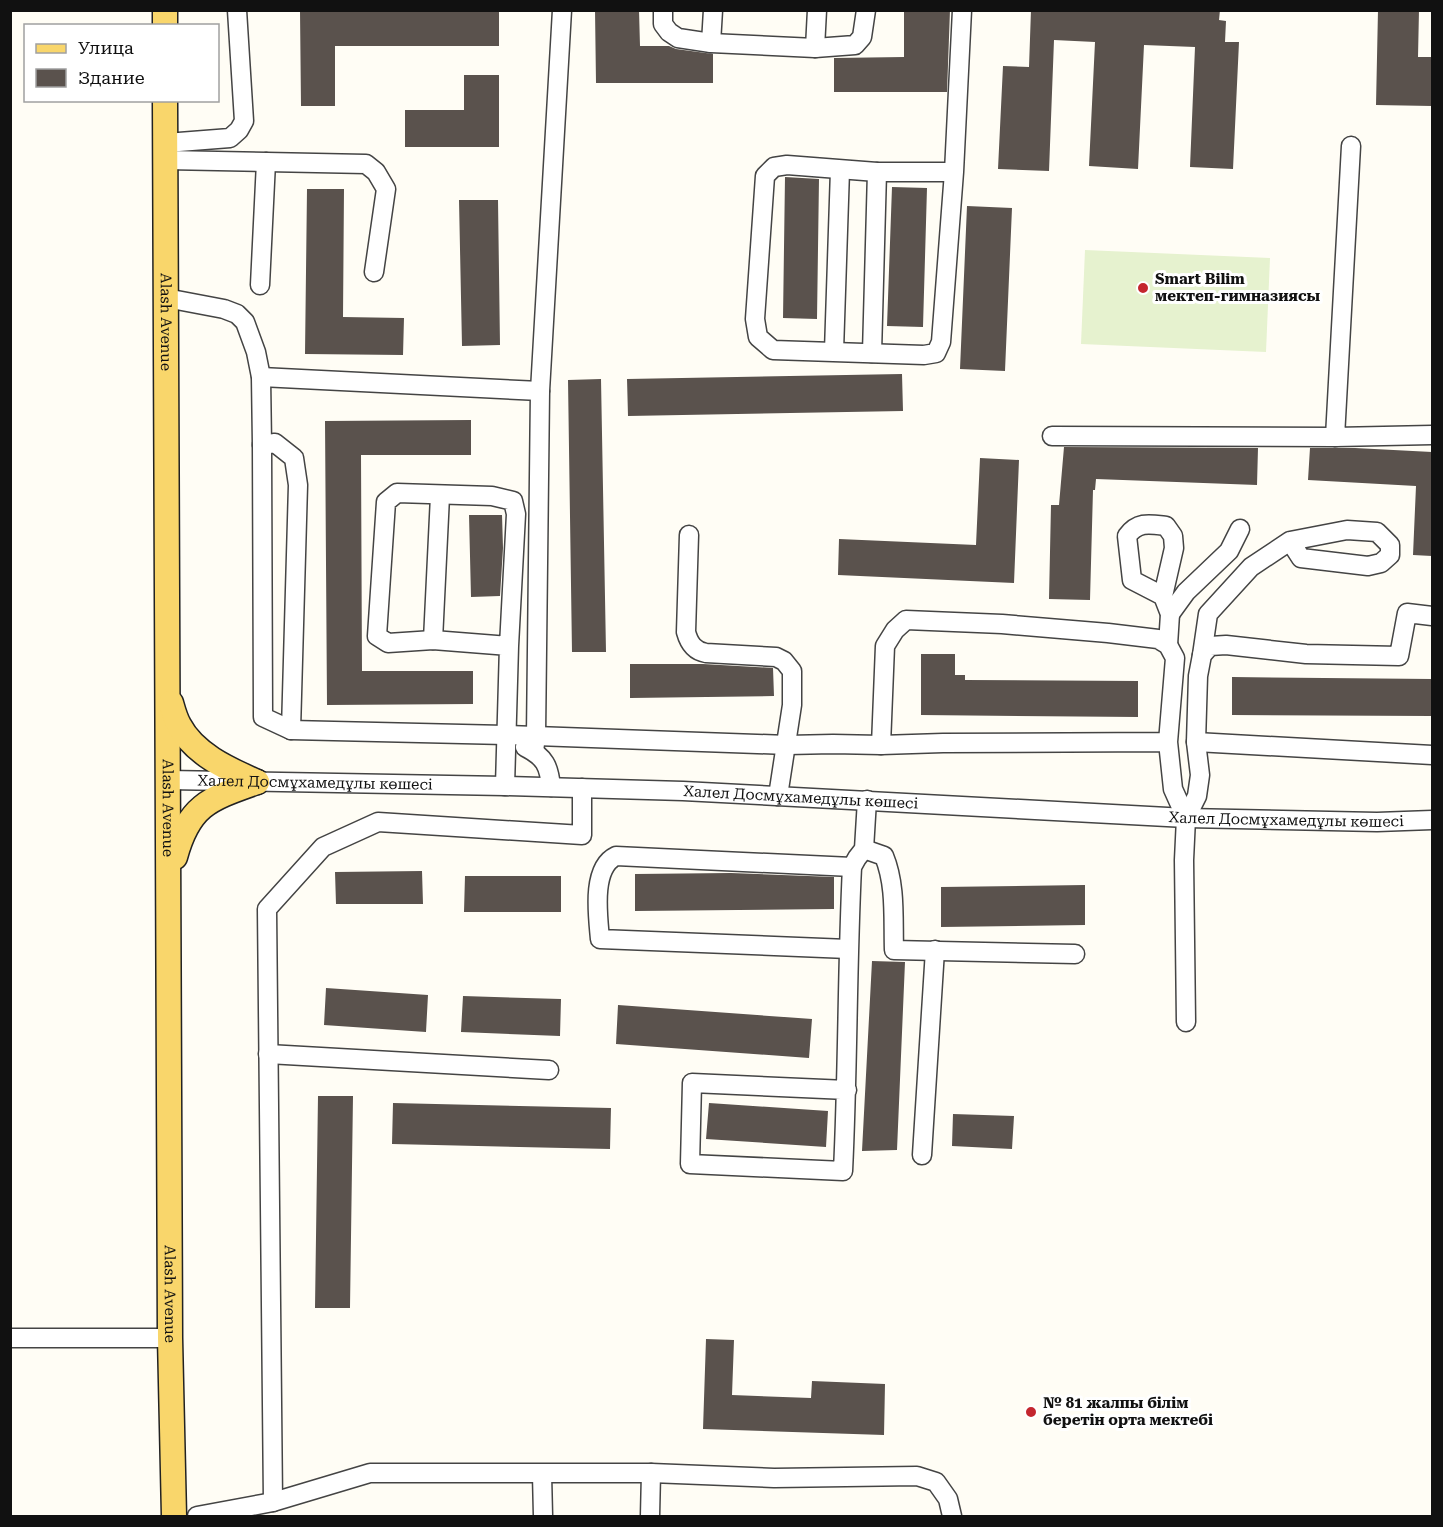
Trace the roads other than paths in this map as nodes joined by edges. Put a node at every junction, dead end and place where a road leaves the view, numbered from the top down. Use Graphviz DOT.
graph roads {
  1 [pos="237,10"];
  2 [pos="562,10"];
  3 [pos="663,10"];
  4 [pos="712,10"];
  5 [pos="817,10"];
  6 [pos="866,10"];
  7 [pos="962,10"];
  8 [pos="711,43"];
  9 [pos="814,48"];
  10 [pos="165,102"];
  11 [pos="1351,146"];
  12 [pos="166,151"];
  13 [pos="266,162"];
  14 [pos="840,170"];
  15 [pos="877,172"];
  16 [pos="954,172"];
  17 [pos="375,272"];
  18 [pos="260,285"];
  19 [pos="166,298"];
  20 [pos="834,351"];
  21 [pos="872,353"];
  22 [pos="261,377"];
  23 [pos="540,391"];
  24 [pos="1432,435"];
  25 [pos="1052,436"];
  26 [pos="1335,437"];
  27 [pos="262,445"];
  28 [pos="440,495"];
  29 [pos="1240,529"];
  30 [pos="689,535"];
  31 [pos="1290,541"];
  32 [pos="1163,596"];
  33 [pos="1170,614"];
  34 [pos="1432,616"];
  35 [pos="433,640"];
  36 [pos="509,645"];
  37 [pos="1168,645"];
  38 [pos="1202,655"];
  39 [pos="168,695"];
  40 [pos="291,730"];
  41 [pos="506,735"];
  42 [pos="1168,742"];
  43 [pos="1196,742"];
  44 [pos="535,744"];
  45 [pos="787,745"];
  46 [pos="881,745"];
  47 [pos="1432,754"];
  48 [pos="168,780"];
  49 [pos="256,782"];
  50 [pos="505,786"];
  51 [pos="551,787"];
  52 [pos="582,788"];
  53 [pos="778,796"];
  54 [pos="867,800"];
  55 [pos="1186,818"];
  56 [pos="1432,820"];
  57 [pos="864,849"];
  58 [pos="852,867"];
  59 [pos="168,880"];
  60 [pos="848,949"];
  61 [pos="935,951"];
  62 [pos="1075,954"];
  63 [pos="1186,1022"];
  64 [pos="268,1054"];
  65 [pos="549,1070"];
  66 [pos="848,1090"];
  67 [pos="922,1155"];
  68 [pos="10,1338"];
  69 [pos="170,1338"];
  70 [pos="651,1473"];
  71 [pos="542,1474"];
  72 [pos="273,1502"];
  73 [pos="174,1516"];
  74 [pos="197,1516"];
  75 [pos="543,1516"];
  76 [pos="650,1516"];
  77 [pos="952,1516"];
  1 -- 12 [label="street"];
  2 -- 23 [label="street"];
  3 -- 8 [label="street"];
  4 -- 8 [label="street"];
  5 -- 9 [label="street"];
  6 -- 9 [label="street"];
  7 -- 16 [label="street"];
  8 -- 9 [label="street"];
  10 -- 12 [label="main road, Alash Avenue"];
  11 -- 26 [label="street"];
  12 -- 13 [label="street"];
  12 -- 19 [label="main road, Alash Avenue"];
  13 -- 17 [label="street"];
  13 -- 18 [label="street"];
  14 -- 15 [label="street"];
  14 -- 20 [label="street"];
  14 -- 20 [label="street"];
  15 -- 16 [label="street"];
  15 -- 21 [label="street"];
  16 -- 21 [label="street"];
  19 -- 22 [label="street"];
  19 -- 39 [label="main road, Alash Avenue"];
  20 -- 21 [label="street"];
  22 -- 23 [label="street"];
  22 -- 27 [label="street"];
  23 -- 44 [label="street"];
  24 -- 26 [label="street"];
  25 -- 26 [label="street"];
  27 -- 40 [label="street"];
  27 -- 40 [label="street"];
  28 -- 35 [label="street"];
  28 -- 35 [label="street"];
  28 -- 36 [label="street"];
  29 -- 33 [label="street"];
  30 -- 45 [label="street"];
  31 -- 31 [label="street"];
  31 -- 38 [label="street"];
  32 -- 33 [label="street"];
  33 -- 37 [label="street"];
  34 -- 38 [label="street"];
  35 -- 36 [label="street"];
  36 -- 41 [label="street"];
  37 -- 42 [label="street"];
  37 -- 46 [label="street"];
  38 -- 43 [label="street"];
  39 -- 48 [label="main road, Alash Avenue"];
  39 -- 49 [label="main road"];
  40 -- 41 [label="street"];
  41 -- 44 [label="street"];
  41 -- 50 [label="street"];
  42 -- 46 [label="street"];
  42 -- 55 [label="street"];
  43 -- 47 [label="street"];
  43 -- 55 [label="street"];
  44 -- 45 [label="street"];
  44 -- 51 [label="street"];
  45 -- 46 [label="street"];
  45 -- 53 [label="street"];
  48 -- 49 [label="street, Халел Досмұхамедұлы көшесі"];
  48 -- 59 [label="main road, Alash Avenue"];
  49 -- 50 [label="street, Халел Досмұхамедұлы көшесі"];
  49 -- 59 [label="main road"];
  50 -- 51 [label="street, Халел Досмұхамедұлы көшесі"];
  51 -- 52 [label="street, Халел Досмұхамедұлы көшесі"];
  52 -- 53 [label="street, Халел Досмұхамедұлы көшесі"];
  52 -- 64 [label="street"];
  53 -- 54 [label="street, Халел Досмұхамедұлы көшесі"];
  54 -- 55 [label="street, Халел Досмұхамедұлы көшесі"];
  54 -- 57 [label="street"];
  55 -- 56 [label="street, Халел Досмұхамедұлы көшесі"];
  55 -- 63 [label="street"];
  57 -- 58 [label="street"];
  57 -- 61 [label="street"];
  58 -- 60 [label="street"];
  58 -- 60 [label="street"];
  59 -- 69 [label="main road, Alash Avenue"];
  60 -- 66 [label="street"];
  61 -- 62 [label="street"];
  61 -- 67 [label="street"];
  64 -- 65 [label="street"];
  64 -- 72 [label="street"];
  66 -- 66 [label="street"];
  68 -- 69 [label="street"];
  69 -- 73 [label="main road, Alash Avenue"];
  70 -- 71 [label="street"];
  70 -- 76 [label="street"];
  70 -- 77 [label="street"];
  71 -- 72 [label="street"];
  71 -- 75 [label="street"];
  72 -- 74 [label="street"];
}
